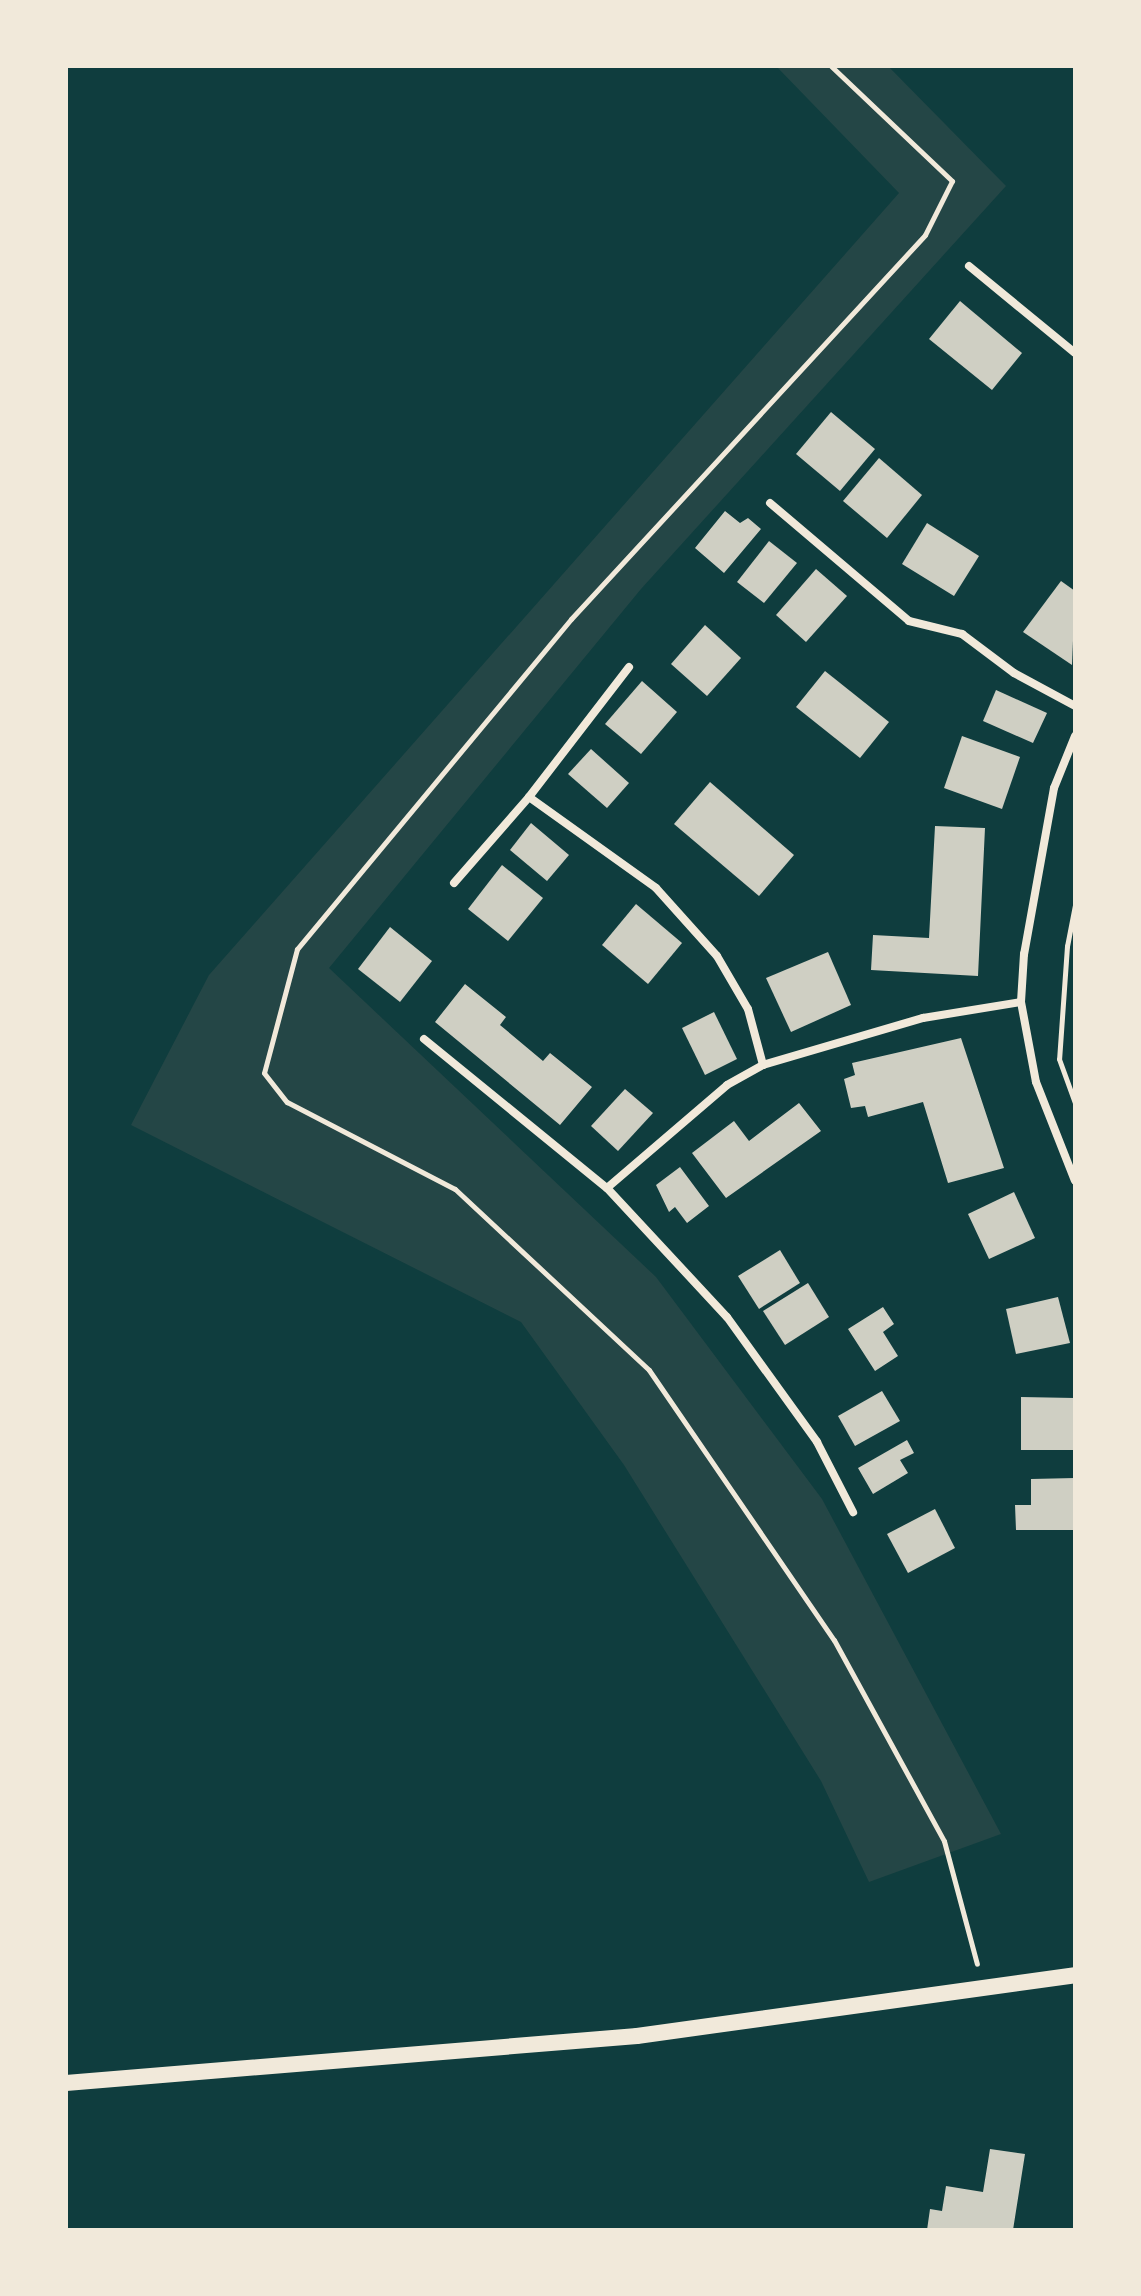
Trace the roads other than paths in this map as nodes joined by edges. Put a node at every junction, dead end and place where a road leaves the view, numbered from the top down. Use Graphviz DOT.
graph roads {
  1 [pos="969,266"];
  2 [pos="1075,353"];
  3 [pos="770,503"];
  4 [pos="629,667"];
  5 [pos="1075,706"];
  6 [pos="1075,736"];
  7 [pos="529,797"];
  8 [pos="454,883"];
  9 [pos="1021,1002"];
  10 [pos="424,1039"];
  11 [pos="763,1065"];
  12 [pos="1075,1181"];
  13 [pos="607,1188"];
  14 [pos="853,1512"];
  15 [pos="1075,1975"];
  16 [pos="66,2083"];
  1 -- 2 [label="street"];
  3 -- 5 [label="street"];
  4 -- 7 [label="street"];
  6 -- 9 [label="street"];
  7 -- 8 [label="street"];
  7 -- 11 [label="street"];
  9 -- 11 [label="street"];
  9 -- 12 [label="street"];
  10 -- 13 [label="street"];
  11 -- 13 [label="street"];
  13 -- 14 [label="street"];
  15 -- 16 [label="main road"];
}
